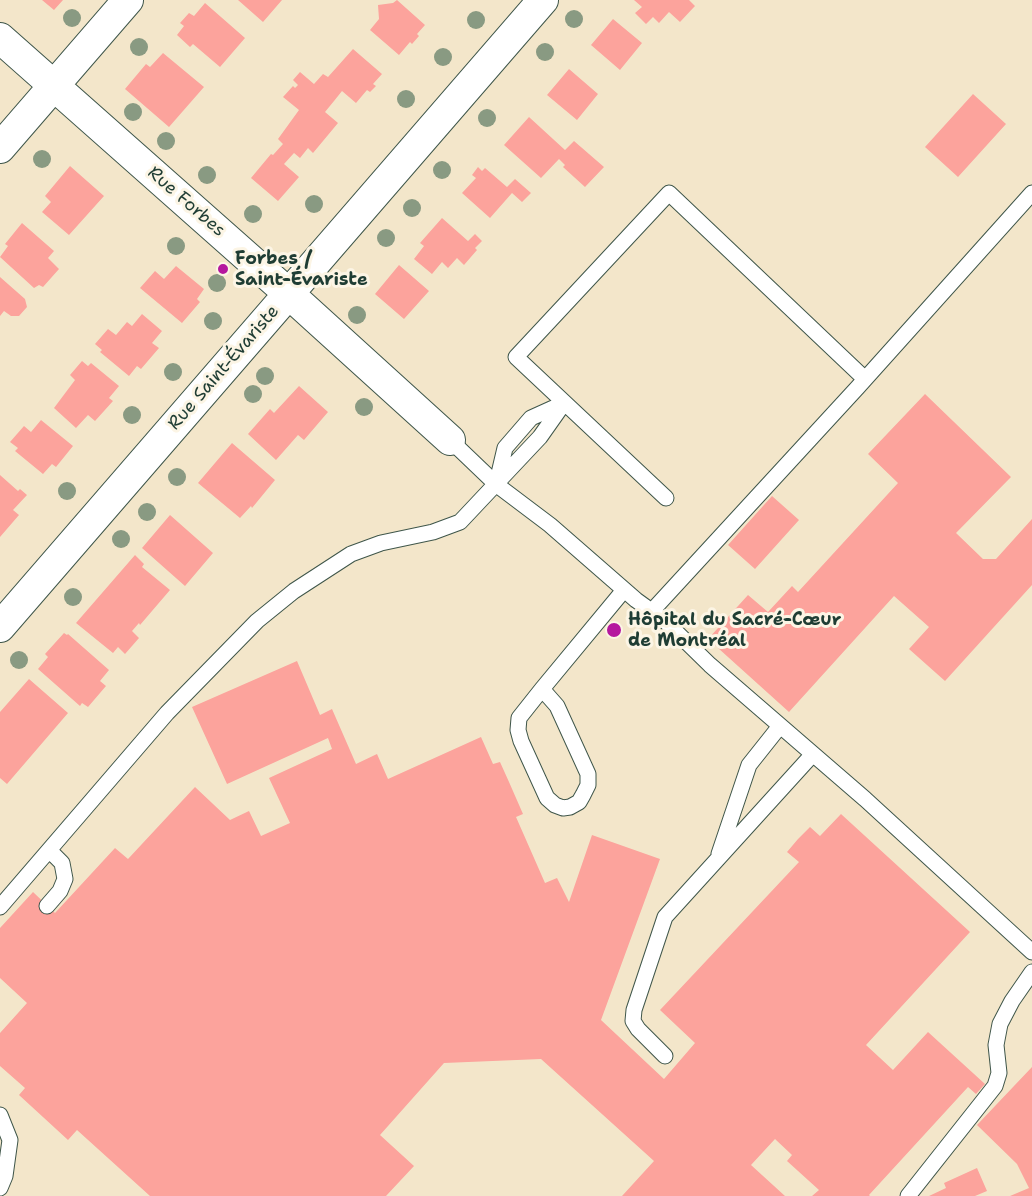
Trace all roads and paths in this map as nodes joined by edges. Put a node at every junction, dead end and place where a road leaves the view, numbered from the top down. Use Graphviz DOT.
graph roads {
  1 [pos="128,0"];
  2 [pos="543,0"];
  3 [pos="0,39"];
  4 [pos="54,86"];
  5 [pos="0,148"];
  6 [pos="1032,193"];
  7 [pos="288,293"];
  8 [pos="865,379"];
  9 [pos="564,403"];
  10 [pos="450,440"];
  11 [pos="497,485"];
  12 [pos="666,498"];
  13 [pos="624,590"];
  14 [pos="651,612"];
  15 [pos="0,627"];
  16 [pos="542,689"];
  17 [pos="780,726"];
  18 [pos="813,754"];
  19 [pos="49,850"];
  20 [pos="716,861"];
  21 [pos="48,906"];
  22 [pos="0,907"];
  23 [pos="1030,947"];
  24 [pos="1030,978"];
  25 [pos="665,1056"];
  26 [pos="0,1114"];
  27 [pos="0,1188"];
  28 [pos="908,1196"];
  1 -- 4 [label="street"];
  2 -- 7 [label="street, Rue Saint-Évariste"];
  3 -- 4 [label="street, Rue Forbes"];
  4 -- 5 [label="street"];
  4 -- 7 [label="street, Rue Forbes"];
  6 -- 8 [label="lane"];
  7 -- 10 [label="street, Rue Forbes"];
  7 -- 15 [label="street, Rue Saint-Évariste"];
  8 -- 9 [label="lane"];
  8 -- 14 [label="lane"];
  9 -- 11 [label="lane"];
  9 -- 12 [label="lane"];
  10 -- 11 [label="lane"];
  11 -- 13 [label="lane"];
  11 -- 19 [label="lane"];
  13 -- 14 [label="lane"];
  13 -- 16 [label="lane"];
  14 -- 17 [label="lane"];
  16 -- 16 [label="lane"];
  17 -- 18 [label="lane"];
  17 -- 20 [label="lane"];
  18 -- 20 [label="lane"];
  18 -- 23 [label="lane"];
  19 -- 21 [label="lane"];
  19 -- 22 [label="lane"];
  20 -- 25 [label="lane"];
  24 -- 28 [label="lane"];
  26 -- 27 [label="lane"];
}
